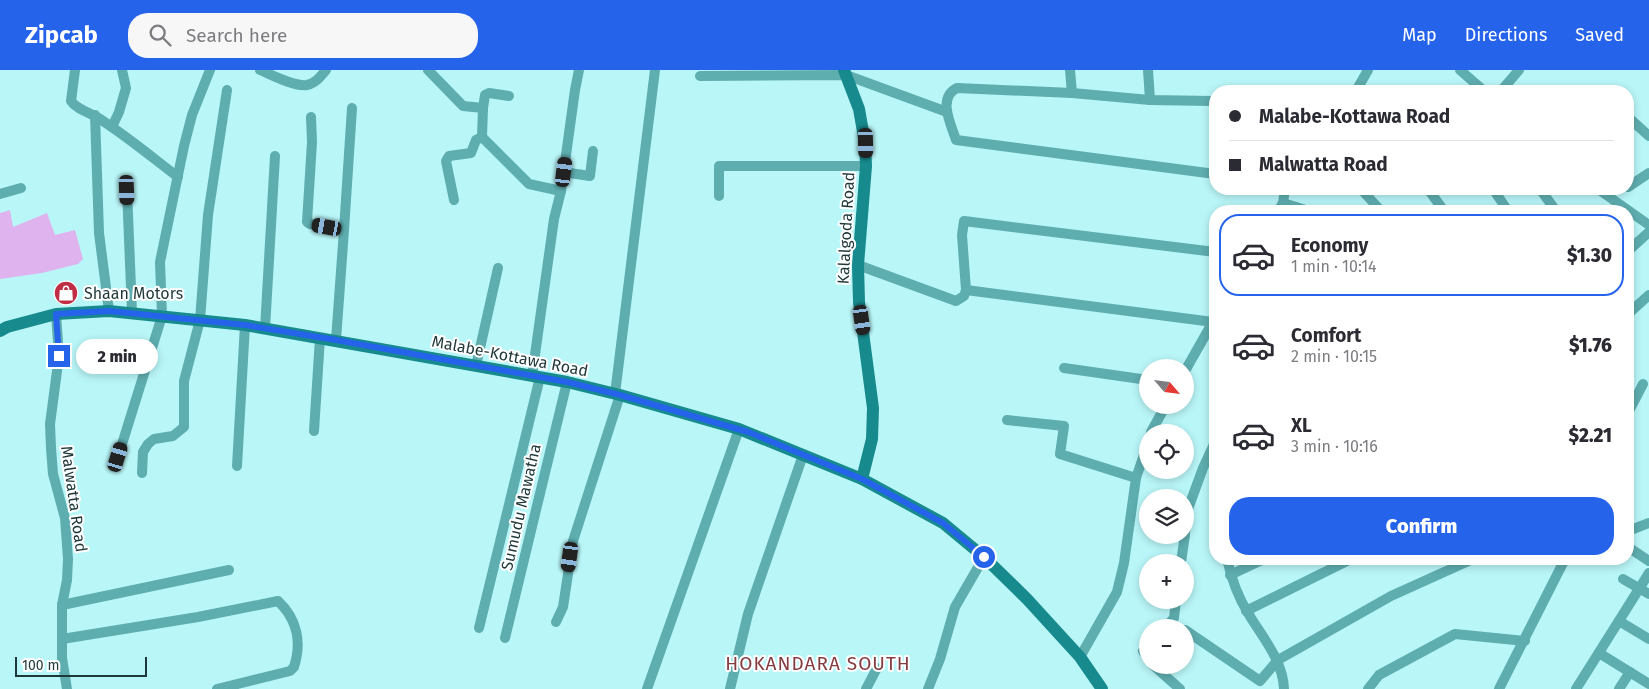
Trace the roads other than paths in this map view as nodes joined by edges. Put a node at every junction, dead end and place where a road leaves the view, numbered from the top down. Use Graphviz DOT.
graph roads {
  1 [pos="75,70"];
  2 [pos="122,70"];
  3 [pos="210,70"];
  4 [pos="260,70"];
  5 [pos="326,70"];
  6 [pos="428,70"];
  7 [pos="579,70"];
  8 [pos="655,70"];
  9 [pos="1070,70"];
  10 [pos="1148,70"];
  11 [pos="1368,70"];
  12 [pos="1460,70"];
  13 [pos="1519,70"];
  14 [pos="845,73"];
  15 [pos="700,76"];
  16 [pos="1359,85"];
  17 [pos="1477,85"];
  18 [pos="1506,85"];
  19 [pos="227,90"];
  20 [pos="1072,93"];
  21 [pos="509,96"];
  22 [pos="1150,100"];
  23 [pos="1209,101"];
  24 [pos="352,108"];
  25 [pos="483,108"];
  26 [pos="947,112"];
  27 [pos="95,115"];
  28 [pos="311,117"];
  29 [pos="1634,126"];
  30 [pos="112,127"];
  31 [pos="1649,136"];
  32 [pos="482,137"];
  33 [pos="593,151"];
  34 [pos="275,156"];
  35 [pos="866,166"];
  36 [pos="564,172"];
  37 [pos="1649,172"];
  38 [pos="1209,173"];
  39 [pos="178,177"];
  40 [pos="1634,182"];
  41 [pos="21,188"];
  42 [pos="127,190"];
  43 [pos="561,190"];
  44 [pos="0,194"];
  45 [pos="1366,195"];
  46 [pos="1606,195"];
  47 [pos="1615,195"];
  48 [pos="719,196"];
  49 [pos="1610,198"];
  50 [pos="454,200"];
  51 [pos="1376,205"];
  52 [pos="1620,205"];
  53 [pos="1634,215"];
  54 [pos="1649,225"];
  55 [pos="344,230"];
  56 [pos="1649,232"];
  57 [pos="1634,246"];
  58 [pos="1209,251"];
  59 [pos="858,265"];
  60 [pos="498,268"];
  61 [pos="966,290"];
  62 [pos="1649,296"];
  63 [pos="1634,309"];
  64 [pos="109,311"];
  65 [pos="132,312"];
  66 [pos="56,314"];
  67 [pos="162,316"];
  68 [pos="1209,319"];
  69 [pos="200,320"];
  70 [pos="245,325"];
  71 [pos="2,328"];
  72 [pos="265,329"];
  73 [pos="1209,329"];
  74 [pos="320,338"];
  75 [pos="336,340"];
  76 [pos="1192,359"];
  77 [pos="476,366"];
  78 [pos="1064,368"];
  79 [pos="536,377"];
  80 [pos="1139,379"];
  81 [pos="567,382"];
  82 [pos="1643,384"];
  83 [pos="617,394"];
  84 [pos="1634,401"];
  85 [pos="1007,420"];
  86 [pos="739,429"];
  87 [pos="314,431"];
  88 [pos="803,455"];
  89 [pos="1209,455"];
  90 [pos="118,457"];
  91 [pos="237,466"];
  92 [pos="1139,469"];
  93 [pos="142,473"];
  94 [pos="1136,478"];
  95 [pos="862,479"];
  96 [pos="1194,493"];
  97 [pos="1649,523"];
  98 [pos="1634,529"];
  99 [pos="1634,551"];
  100 [pos="984,557"];
  101 [pos="1649,561"];
  102 [pos="1228,565"];
  103 [pos="1251,565"];
  104 [pos="1339,565"];
  105 [pos="1460,565"];
  106 [pos="1563,565"];
  107 [pos="229,570"];
  108 [pos="1649,573"];
  109 [pos="1230,575"];
  110 [pos="1623,578"];
  111 [pos="1639,588"];
  112 [pos="1649,594"];
  113 [pos="62,605"];
  114 [pos="1246,611"];
  115 [pos="1619,621"];
  116 [pos="556,622"];
  117 [pos="479,628"];
  118 [pos="1194,636"];
  119 [pos="505,638"];
  120 [pos="62,639"];
  121 [pos="1649,640"];
  122 [pos="1524,641"];
  123 [pos="1599,653"];
  124 [pos="1080,657"];
  125 [pos="1278,660"];
  126 [pos="876,668"];
  127 [pos="1630,672"];
  128 [pos="1163,674"];
  129 [pos="1649,684"];
  130 [pos="67,689"];
  131 [pos="217,689"];
  132 [pos="647,689"];
  133 [pos="730,689"];
  134 [pos="866,689"];
  135 [pos="928,689"];
  136 [pos="1102,689"];
  137 [pos="1180,689"];
  138 [pos="1284,689"];
  139 [pos="1368,689"];
  140 [pos="1499,689"];
  141 [pos="1576,689"];
  142 [pos="1619,689"];
  1 -- 27 [label="street"];
  2 -- 30 [label="street"];
  3 -- 39 [label="street"];
  4 -- 5 [label="street"];
  6 -- 25 [label="street"];
  7 -- 36 [label="street"];
  8 -- 83 [label="street"];
  9 -- 20 [label="street"];
  10 -- 22 [label="street"];
  11 -- 16 [label="street"];
  12 -- 17 [label="street"];
  13 -- 18 [label="street"];
  14 -- 15 [label="street"];
  14 -- 26 [label="street"];
  14 -- 35 [label="main road, Kalalgoda Road"];
  19 -- 69 [label="street"];
  20 -- 22 [label="street"];
  20 -- 26 [label="street"];
  21 -- 25 [label="street"];
  22 -- 23 [label="street"];
  24 -- 55 [label="street"];
  25 -- 32 [label="street"];
  26 -- 38 [label="street"];
  27 -- 30 [label="street"];
  27 -- 64 [label="street"];
  28 -- 55 [label="street"];
  29 -- 31 [label="street"];
  30 -- 39 [label="street"];
  32 -- 43 [label="street"];
  32 -- 50 [label="street"];
  33 -- 36 [label="street"];
  34 -- 72 [label="street"];
  35 -- 48 [label="street"];
  35 -- 59 [label="main road, Kalalgoda Road"];
  36 -- 43 [label="street"];
  37 -- 40 [label="street"];
  39 -- 67 [label="street"];
  41 -- 44 [label="street"];
  42 -- 65 [label="street"];
  43 -- 79 [label="street"];
  45 -- 51 [label="street"];
  46 -- 49 [label="street"];
  47 -- 49 [label="street"];
  49 -- 52 [label="street"];
  53 -- 54 [label="street"];
  55 -- 75 [label="street"];
  56 -- 57 [label="street"];
  58 -- 61 [label="street"];
  59 -- 61 [label="street"];
  59 -- 95 [label="main road, Kalalgoda Road"];
  60 -- 77 [label="street"];
  61 -- 68 [label="street"];
  62 -- 63 [label="street"];
  64 -- 65 [label="main road, Malabe-Kottawa Road"];
  64 -- 66 [label="main road, Malabe-Kottawa Road"];
  65 -- 67 [label="main road, Malabe-Kottawa Road"];
  66 -- 71 [label="main road, Malabe-Kottawa Road"];
  66 -- 113 [label="street, Malwatta Road"];
  67 -- 69 [label="main road, Malabe-Kottawa Road"];
  67 -- 90 [label="street"];
  69 -- 70 [label="main road, Malabe-Kottawa Road"];
  69 -- 93 [label="street"];
  70 -- 72 [label="main road, Malabe-Kottawa Road"];
  70 -- 91 [label="street"];
  72 -- 74 [label="main road, Malabe-Kottawa Road"];
  73 -- 76 [label="street"];
  74 -- 75 [label="main road, Malabe-Kottawa Road"];
  74 -- 87 [label="street"];
  75 -- 77 [label="main road, Malabe-Kottawa Road"];
  77 -- 79 [label="main road, Malabe-Kottawa Road"];
  78 -- 80 [label="street"];
  79 -- 81 [label="main road, Malabe-Kottawa Road"];
  79 -- 117 [label="street"];
  81 -- 83 [label="main road, Malabe-Kottawa Road"];
  81 -- 119 [label="street, Sumudu Mawatha"];
  82 -- 84 [label="street"];
  83 -- 86 [label="main road, Malabe-Kottawa Road"];
  83 -- 116 [label="street"];
  85 -- 94 [label="street"];
  86 -- 88 [label="main road, Malabe-Kottawa Road"];
  86 -- 132 [label="street"];
  88 -- 95 [label="main road, Malabe-Kottawa Road"];
  88 -- 133 [label="street"];
  89 -- 96 [label="street"];
  92 -- 94 [label="street"];
  94 -- 124 [label="street"];
  95 -- 100 [label="main road, Malabe-Kottawa Road"];
  97 -- 98 [label="street"];
  99 -- 101 [label="street"];
  100 -- 124 [label="main road, Malabe-Kottawa Road"];
  100 -- 135 [label="street"];
  102 -- 109 [label="street"];
  103 -- 109 [label="street"];
  104 -- 114 [label="street"];
  105 -- 125 [label="street"];
  106 -- 122 [label="street"];
  107 -- 113 [label="street"];
  108 -- 111 [label="street"];
  109 -- 114 [label="street"];
  110 -- 111 [label="street"];
  111 -- 112 [label="street"];
  111 -- 115 [label="street"];
  113 -- 120 [label="street, Malwatta Road"];
  114 -- 125 [label="street"];
  115 -- 121 [label="street"];
  115 -- 123 [label="street"];
  118 -- 125 [label="street"];
  120 -- 130 [label="street, Malwatta Road"];
  120 -- 131 [label="street"];
  122 -- 139 [label="street"];
  122 -- 140 [label="street"];
  123 -- 127 [label="street"];
  123 -- 141 [label="street"];
  124 -- 136 [label="main road, Malabe-Kottawa Road"];
  125 -- 138 [label="street"];
  126 -- 134 [label="street"];
  127 -- 129 [label="street"];
  127 -- 142 [label="street"];
  128 -- 137 [label="street"];
}
